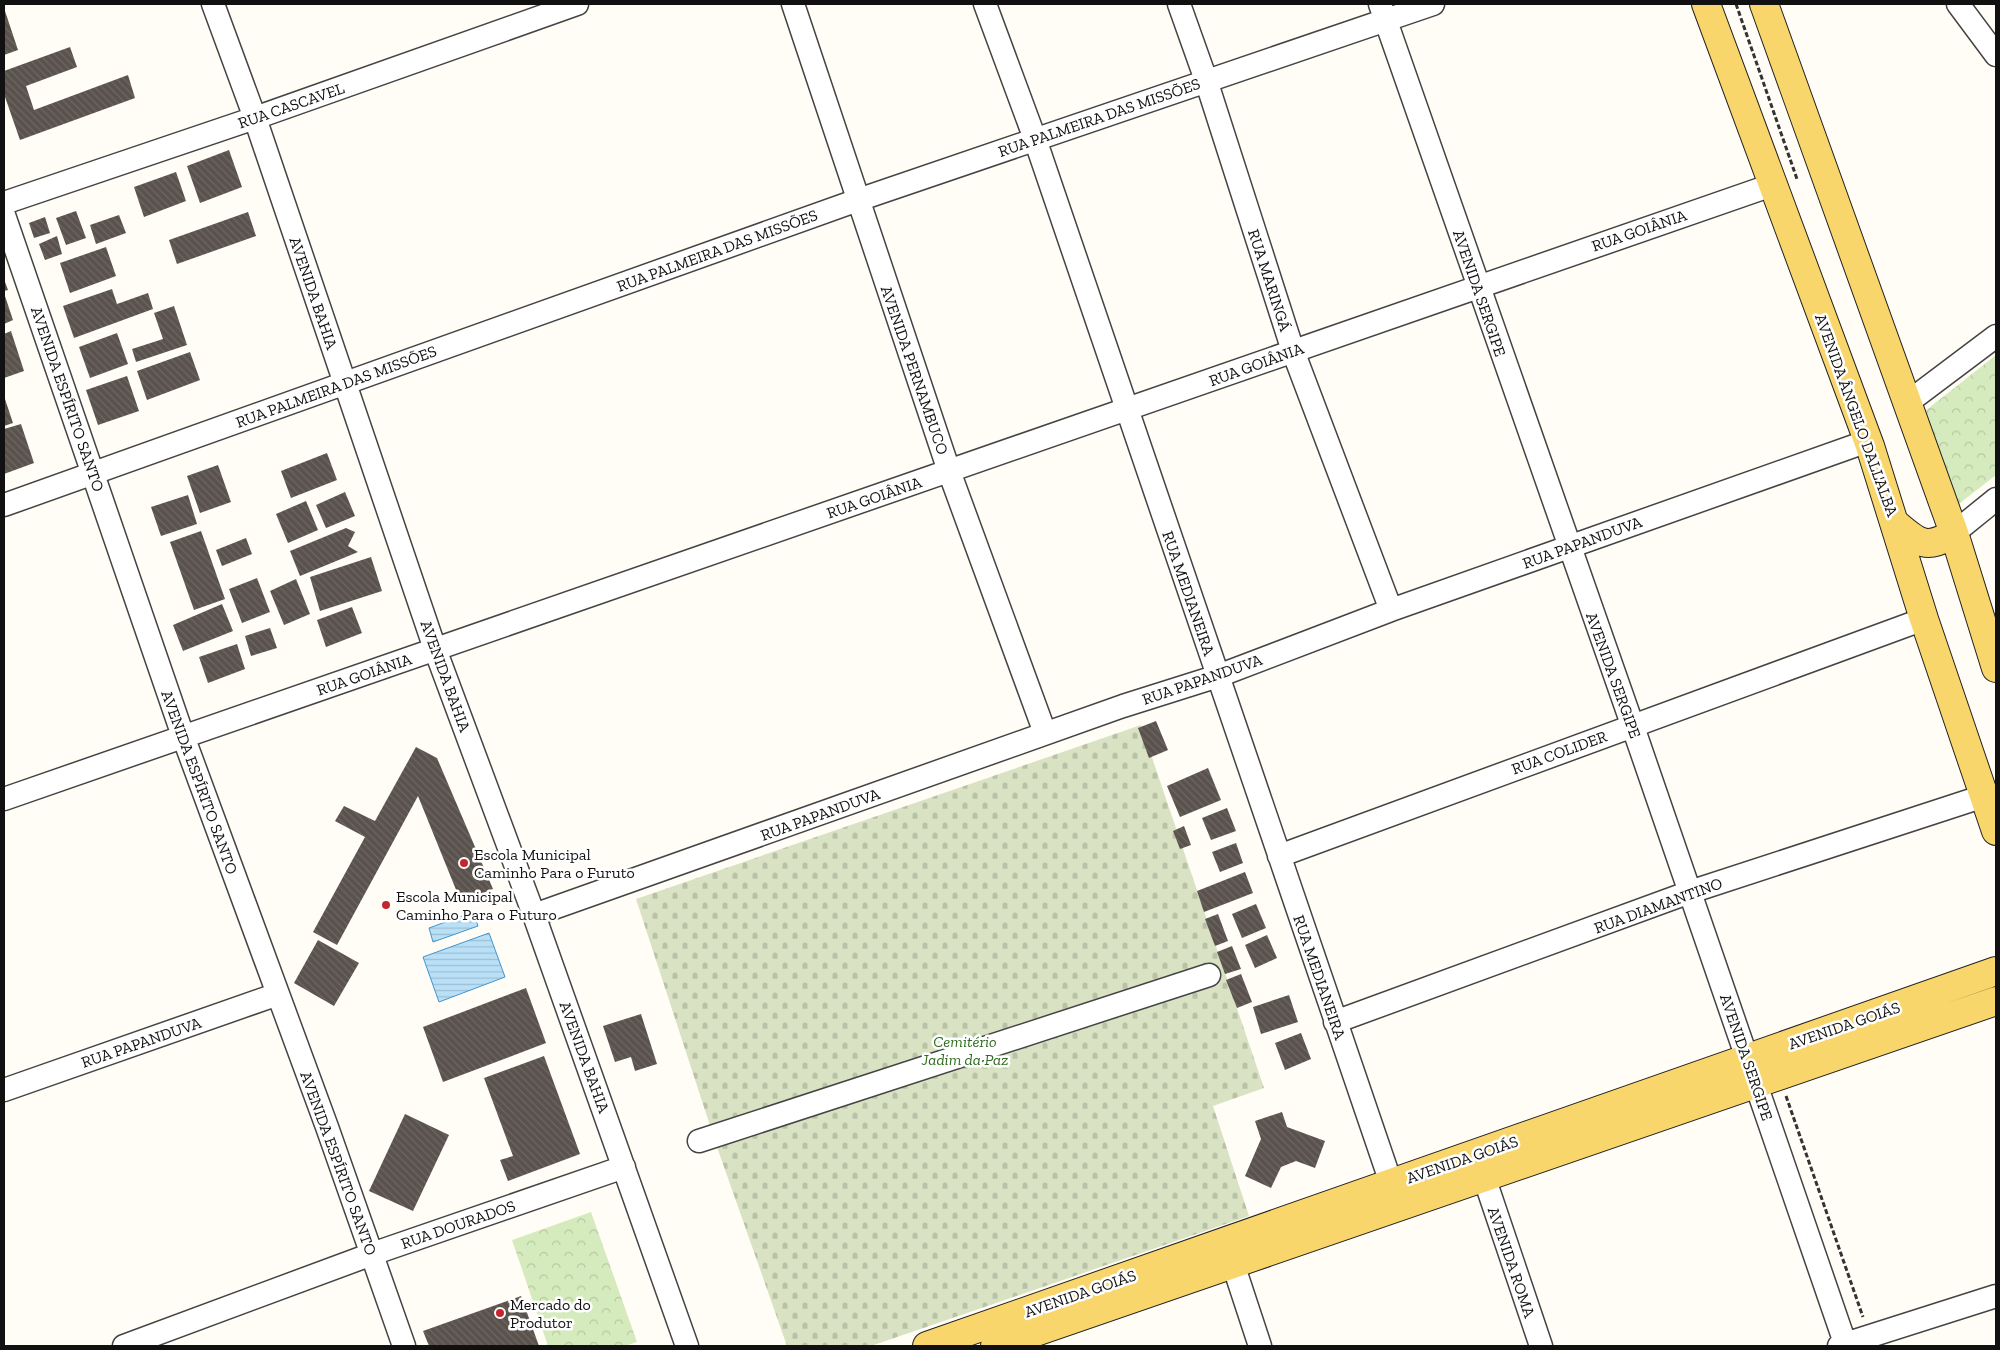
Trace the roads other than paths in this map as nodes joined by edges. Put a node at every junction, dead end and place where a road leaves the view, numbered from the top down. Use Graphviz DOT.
graph roads {
  1 [pos="213,4"];
  2 [pos="577,4"];
  3 [pos="793,4"];
  4 [pos="985,4"];
  5 [pos="1179,4"];
  6 [pos="1433,4"];
  7 [pos="1706,4"];
  8 [pos="1764,4"];
  9 [pos="1958,4"];
  10 [pos="1383,12"];
  11 [pos="1996,55"];
  12 [pos="1206,80"];
  13 [pos="255,118"];
  14 [pos="1035,139"];
  15 [pos="1772,185"];
  16 [pos="858,200"];
  17 [pos="4,203"];
  18 [pos="4,215"];
  19 [pos="1478,286"];
  20 [pos="1996,336"];
  21 [pos="1293,351"];
  22 [pos="345,382"];
  23 [pos="1906,403"];
  24 [pos="1126,411"];
  25 [pos="1868,441"];
  26 [pos="949,471"];
  27 [pos="94,474"];
  28 [pos="1996,499"];
  29 [pos="4,505"];
  30 [pos="1896,524"];
  31 [pos="1954,533"];
  32 [pos="1569,547"];
  33 [pos="1391,610"];
  34 [pos="1924,618"];
  35 [pos="435,649"];
  36 [pos="1996,668"];
  37 [pos="1218,676"];
  38 [pos="1632,724"];
  39 [pos="1045,734"];
  40 [pos="183,736"];
  41 [pos="1984,796"];
  42 [pos="4,799"];
  43 [pos="1996,831"];
  44 [pos="1279,856"];
  45 [pos="1690,892"];
  46 [pos="534,915"];
  47 [pos="1996,971"];
  48 [pos="1209,975"];
  49 [pos="278,994"];
  50 [pos="1996,1001"];
  51 [pos="1335,1022"];
  52 [pos="1761,1073"];
  53 [pos="4,1090"];
  54 [pos="699,1141"];
  55 [pos="624,1167"];
  56 [pos="1484,1178"];
  57 [pos="1391,1183"];
  58 [pos="372,1254"];
  59 [pos="1233,1264"];
  60 [pos="1996,1296"];
  61 [pos="969,1339"];
  62 [pos="1844,1345"];
  63 [pos="124,1346"];
  64 [pos="404,1346"];
  65 [pos="687,1346"];
  66 [pos="927,1346"];
  67 [pos="995,1346"];
  68 [pos="1260,1346"];
  69 [pos="1541,1346"];
  1 -- 13 [label="street, AVENIDA BAHIA"];
  2 -- 13 [label="street, RUA CASCAVEL"];
  3 -- 16 [label="street, AVENIDA PERNAMBUCO"];
  4 -- 14 [label="street, RUA MEDIANEIRA"];
  5 -- 12 [label="street, RUA MARINGÁ"];
  6 -- 10 [label="street, RUA PALMEIRA DAS MISSÕES"];
  7 -- 15 [label="main road, AVENIDA ÂNGELO DALL'ALBA"];
  8 -- 23 [label="main road"];
  9 -- 11 [label="street"];
  10 -- 12 [label="street, RUA PALMEIRA DAS MISSÕES"];
  10 -- 19 [label="street, AVENIDA SERGIPE"];
  12 -- 14 [label="street, RUA PALMEIRA DAS MISSÕES"];
  12 -- 21 [label="street, RUA MARINGÁ"];
  13 -- 17 [label="street, RUA CASCAVEL"];
  13 -- 22 [label="street, AVENIDA BAHIA"];
  14 -- 16 [label="street, RUA PALMEIRA DAS MISSÕES"];
  14 -- 24 [label="street, RUA MEDIANEIRA"];
  15 -- 19 [label="street, RUA GOIÂNIA"];
  15 -- 25 [label="main road, AVENIDA ÂNGELO DALL'ALBA"];
  16 -- 22 [label="street, RUA PALMEIRA DAS MISSÕES"];
  16 -- 26 [label="street, AVENIDA PERNAMBUCO"];
  18 -- 27 [label="street, AVENIDA ESPÍRITO SANTO"];
  19 -- 21 [label="street, RUA GOIÂNIA"];
  19 -- 32 [label="street, AVENIDA SERGIPE"];
  20 -- 23 [label="street"];
  21 -- 24 [label="street, RUA GOIÂNIA"];
  21 -- 33 [label="street, RUA MARINGÁ"];
  22 -- 27 [label="street, RUA PALMEIRA DAS MISSÕES"];
  22 -- 35 [label="street, AVENIDA BAHIA"];
  23 -- 31 [label="main road"];
  24 -- 26 [label="street, RUA GOIÂNIA"];
  24 -- 37 [label="street, RUA MEDIANEIRA"];
  25 -- 30 [label="main road, AVENIDA ÂNGELO DALL'ALBA"];
  25 -- 32 [label="street, RUA PAPANDUVA"];
  26 -- 35 [label="street, RUA GOIÂNIA"];
  26 -- 39 [label="street, AVENIDA PERNAMBUCO"];
  27 -- 29 [label="street, RUA PALMEIRA DAS MISSÕES"];
  27 -- 40 [label="street, AVENIDA ESPÍRITO SANTO"];
  28 -- 31 [label="street"];
  30 -- 31 [label="main road"];
  30 -- 34 [label="main road, AVENIDA ÂNGELO DALL'ALBA"];
  31 -- 36 [label="main road"];
  32 -- 33 [label="street, RUA PAPANDUVA"];
  32 -- 38 [label="street, AVENIDA SERGIPE"];
  33 -- 37 [label="street, RUA PAPANDUVA"];
  34 -- 38 [label="street, RUA COLIDER"];
  34 -- 41 [label="main road, AVENIDA ÂNGELO DALL'ALBA"];
  35 -- 40 [label="street, RUA GOIÂNIA"];
  35 -- 46 [label="street, AVENIDA BAHIA"];
  37 -- 39 [label="street, RUA PAPANDUVA"];
  37 -- 44 [label="street, RUA MEDIANEIRA"];
  38 -- 44 [label="street, RUA COLIDER"];
  38 -- 45 [label="street, AVENIDA SERGIPE"];
  39 -- 46 [label="street, RUA PAPANDUVA"];
  40 -- 42 [label="street, RUA GOIÂNIA"];
  40 -- 49 [label="street, AVENIDA ESPÍRITO SANTO"];
  41 -- 43 [label="main road, AVENIDA ÂNGELO DALL'ALBA"];
  41 -- 45 [label="street, RUA DIAMANTINO"];
  44 -- 51 [label="street, RUA MEDIANEIRA"];
  45 -- 51 [label="street, RUA DIAMANTINO"];
  45 -- 52 [label="street, AVENIDA SERGIPE"];
  46 -- 55 [label="street, AVENIDA BAHIA"];
  47 -- 52 [label="main road, AVENIDA GOIÁS"];
  48 -- 54 [label="street"];
  49 -- 53 [label="street, RUA PAPANDUVA"];
  49 -- 58 [label="street, AVENIDA ESPÍRITO SANTO"];
  50 -- 52 [label="main road, AVENIDA GOIÁS"];
  51 -- 57 [label="street, RUA MEDIANEIRA"];
  52 -- 56 [label="main road, AVENIDA GOIÁS"];
  52 -- 57 [label="main road, AVENIDA GOIÁS"];
  52 -- 62 [label="street, AVENIDA SERGIPE"];
  55 -- 58 [label="street, RUA DOURADOS"];
  55 -- 65 [label="street, AVENIDA BAHIA"];
  56 -- 59 [label="main road, AVENIDA GOIÁS"];
  56 -- 69 [label="street, AVENIDA ROMA"];
  57 -- 61 [label="main road, AVENIDA GOIÁS"];
  58 -- 63 [label="street, RUA DOURADOS"];
  58 -- 64 [label="street, AVENIDA ESPÍRITO SANTO"];
  59 -- 67 [label="main road, AVENIDA GOIÁS"];
  59 -- 68 [label="street"];
  60 -- 62 [label="street"];
  61 -- 66 [label="main road, AVENIDA GOIÁS"];
}
